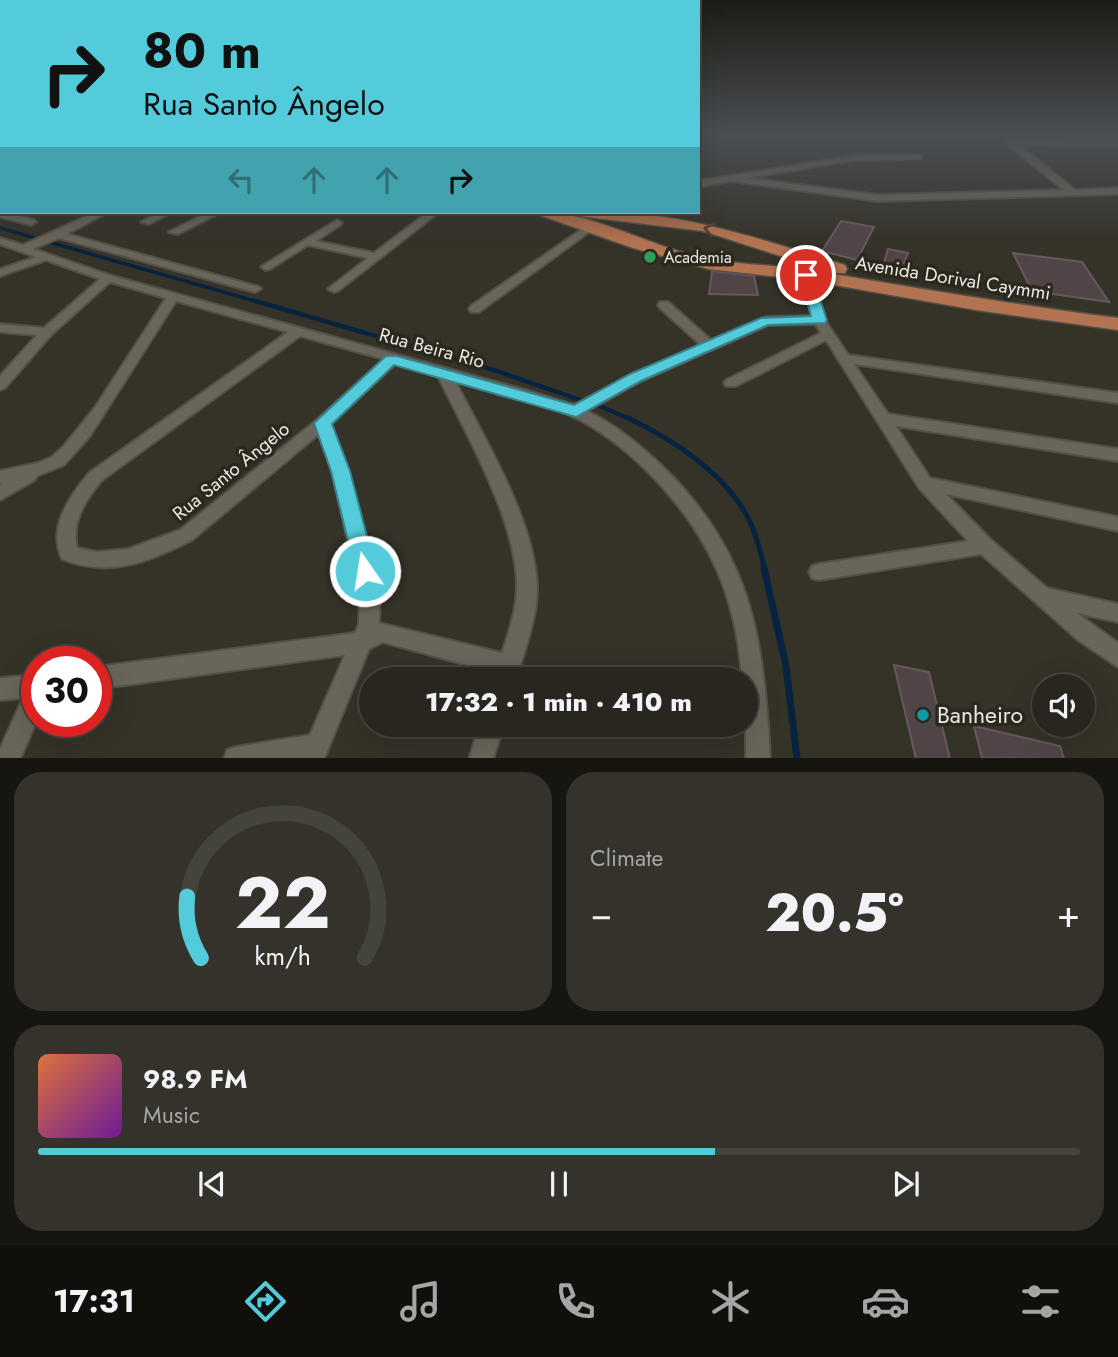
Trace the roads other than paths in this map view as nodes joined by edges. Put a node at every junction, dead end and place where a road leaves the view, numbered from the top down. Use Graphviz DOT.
graph roads {
  1 [pos="783,170"];
  2 [pos="1045,170"];
  3 [pos="732,179"];
  4 [pos="700,184"];
  5 [pos="1118,191"];
  6 [pos="1072,192"];
  7 [pos="0,214"];
  8 [pos="99,214"];
  9 [pos="163,214"];
  10 [pos="212,214"];
  11 [pos="431,214"];
  12 [pos="545,214"];
  13 [pos="600,214"];
  14 [pos="653,219"];
  15 [pos="31,222"];
  16 [pos="146,222"];
  17 [pos="337,223"];
  18 [pos="591,227"];
  19 [pos="174,232"];
  20 [pos="57,236"];
  21 [pos="0,241"];
  22 [pos="308,242"];
  23 [pos="764,244"];
  24 [pos="638,245"];
  25 [pos="27,246"];
  26 [pos="0,253"];
  27 [pos="375,256"];
  28 [pos="45,257"];
  29 [pos="266,267"];
  30 [pos="737,268"];
  31 [pos="0,272"];
  32 [pos="806,275"];
  33 [pos="108,278"];
  34 [pos="255,289"];
  35 [pos="334,289"];
  36 [pos="173,296"];
  37 [pos="664,305"];
  38 [pos="475,309"];
  39 [pos="1118,316"];
  40 [pos="1118,324"];
  41 [pos="824,327"];
  42 [pos="0,328"];
  43 [pos="47,332"];
  44 [pos="296,333"];
  45 [pos="708,344"];
  46 [pos="843,358"];
  47 [pos="391,359"];
  48 [pos="443,372"];
  49 [pos="731,383"];
  50 [pos="0,385"];
  51 [pos="1118,398"];
  52 [pos="580,409"];
  53 [pos="884,419"];
  54 [pos="323,423"];
  55 [pos="1118,455"];
  56 [pos="43,468"];
  57 [pos="0,477"];
  58 [pos="925,483"];
  59 [pos="0,493"];
  60 [pos="1118,524"];
  61 [pos="984,546"];
  62 [pos="819,572"];
  63 [pos="1041,596"];
  64 [pos="1118,613"];
  65 [pos="360,643"];
  66 [pos="1118,656"];
  67 [pos="491,667"];
  68 [pos="508,667"];
  69 [pos="112,676"];
  70 [pos="21,687"];
  71 [pos="0,689"];
  72 [pos="21,729"];
  73 [pos="488,737"];
  74 [pos="315,752"];
  75 [pos="8,758"];
  76 [pos="236,758"];
  77 [pos="481,758"];
  78 [pos="758,758"];
  1 -- 3 [label="street"];
  2 -- 6 [label="street"];
  3 -- 4 [label="street"];
  3 -- 6 [label="street"];
  5 -- 6 [label="street"];
  7 -- 15 [label="street"];
  8 -- 20 [label="street"];
  9 -- 16 [label="street"];
  10 -- 19 [label="street"];
  11 -- 27 [label="street"];
  12 -- 18 [label="main road, Avenida Dorival Caymmi"];
  13 -- 14 [label="main road, Avenida Dorival Caymmi"];
  23 -- 14 [label="main road, Avenida Dorival Caymmi, one-way"];
  14 -- 24 [label="main road"];
  17 -- 22 [label="street"];
  18 -- 24 [label="main road, Avenida Dorival Caymmi"];
  18 -- 38 [label="street"];
  20 -- 25 [label="street"];
  20 -- 34 [label="street"];
  21 -- 25 [label="street, Rua Beira Rio"];
  22 -- 27 [label="street"];
  22 -- 29 [label="street"];
  23 -- 30 [label="main road"];
  23 -- 39 [label="main road, Avenida Dorival Caymmi"];
  24 -- 30 [label="main road, Avenida Dorival Caymmi"];
  25 -- 26 [label="street"];
  25 -- 28 [label="street, Rua Beira Rio"];
  27 -- 35 [label="street"];
  28 -- 31 [label="street"];
  28 -- 33 [label="street, Rua Beira Rio"];
  30 -- 32 [label="main road, Avenida Dorival Caymmi"];
  32 -- 40 [label="main road, Avenida Dorival Caymmi"];
  32 -- 41 [label="street"];
  33 -- 36 [label="street, Rua Beira Rio"];
  33 -- 43 [label="street"];
  36 -- 44 [label="street, Rua Beira Rio"];
  36 -- 56 [label="street"];
  37 -- 45 [label="street"];
  41 -- 45 [label="street"];
  41 -- 46 [label="street"];
  41 -- 49 [label="street"];
  42 -- 43 [label="street"];
  43 -- 50 [label="street"];
  44 -- 47 [label="street, Rua Beira Rio"];
  44 -- 54 [label="street, Rua Santo Ângelo"];
  45 -- 52 [label="street"];
  46 -- 51 [label="street"];
  46 -- 53 [label="street"];
  47 -- 48 [label="street, Rua Beira Rio"];
  47 -- 54 [label="street, Rua Santo Ângelo"];
  48 -- 52 [label="street, Rua Beira Rio"];
  48 -- 68 [label="street"];
  52 -- 78 [label="street, Rua Beira Rio"];
  53 -- 55 [label="street"];
  53 -- 58 [label="street"];
  54 -- 65 [label="street"];
  56 -- 57 [label="street"];
  56 -- 59 [label="street"];
  58 -- 60 [label="street"];
  58 -- 61 [label="street"];
  61 -- 62 [label="street"];
  61 -- 63 [label="street"];
  63 -- 64 [label="street"];
  63 -- 66 [label="street"];
  65 -- 67 [label="street"];
  65 -- 69 [label="street"];
  65 -- 74 [label="street"];
  70 -- 71 [label="street"];
  72 -- 75 [label="street"];
  73 -- 77 [label="street"];
  74 -- 76 [label="street"];
}
